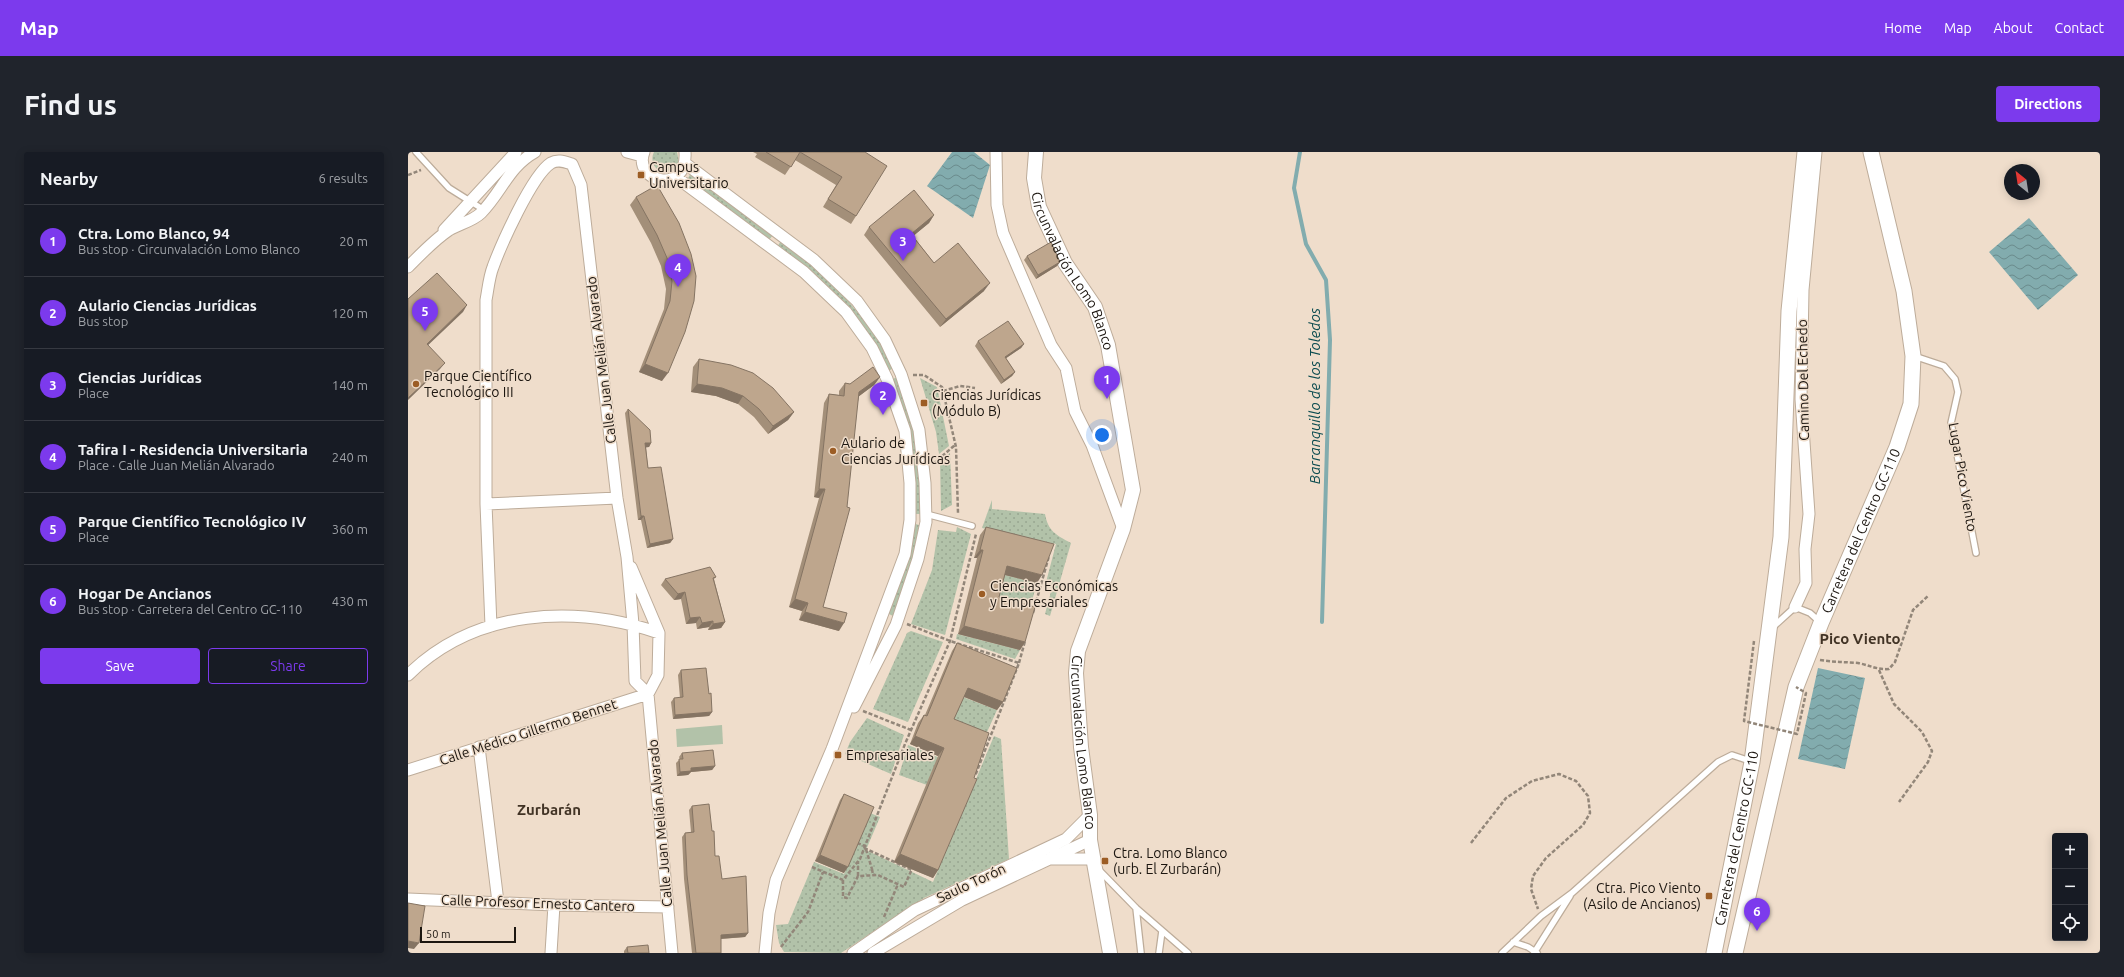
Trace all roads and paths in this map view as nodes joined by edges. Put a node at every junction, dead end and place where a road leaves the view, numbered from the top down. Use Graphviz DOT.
graph roads {
  1 [pos="416,152"];
  2 [pos="516,152"];
  3 [pos="535,152"];
  4 [pos="627,152"];
  5 [pos="685,152"];
  6 [pos="996,152"];
  7 [pos="1036,152"];
  8 [pos="1797,152"];
  9 [pos="1805,152"];
  10 [pos="1816,152"];
  11 [pos="1871,152"];
  12 [pos="643,154"];
  13 [pos="686,164"];
  14 [pos="1802,174"];
  15 [pos="676,177"];
  16 [pos="469,201"];
  17 [pos="484,210"];
  18 [pos="432,244"];
  19 [pos="408,267"];
  20 [pos="1913,356"];
  21 [pos="922,375"];
  22 [pos="975,388"];
  23 [pos="943,392"];
  24 [pos="955,445"];
  25 [pos="924,472"];
  26 [pos="617,498"];
  27 [pos="486,504"];
  28 [pos="926,514"];
  29 [pos="970,525"];
  30 [pos="1123,529"];
  31 [pos="981,532"];
  32 [pos="1051,548"];
  33 [pos="1976,553"];
  34 [pos="627,557"];
  35 [pos="1929,595"];
  36 [pos="1795,607"];
  37 [pos="1027,609"];
  38 [pos="1034,611"];
  39 [pos="1032,618"];
  40 [pos="897,620"];
  41 [pos="1821,623"];
  42 [pos="633,624"];
  43 [pos="491,626"];
  44 [pos="1770,630"];
  45 [pos="659,633"];
  46 [pos="1027,633"];
  47 [pos="950,641"];
  48 [pos="1754,641"];
  49 [pos="1808,657"];
  50 [pos="1019,663"];
  51 [pos="1879,670"];
  52 [pos="408,676"];
  53 [pos="1796,687"];
  54 [pos="648,694"];
  55 [pos="854,707"];
  56 [pos="911,730"];
  57 [pos="479,747"];
  58 [pos="832,748"];
  59 [pos="1752,762"];
  60 [pos="408,770"];
  61 [pos="975,776"];
  62 [pos="1899,802"];
  63 [pos="1090,815"];
  64 [pos="1090,840"];
  65 [pos="857,842"];
  66 [pos="1471,843"];
  67 [pos="865,847"];
  68 [pos="1050,859"];
  69 [pos="858,861"];
  70 [pos="1094,862"];
  71 [pos="812,867"];
  72 [pos="823,872"];
  73 [pos="873,874"];
  74 [pos="858,876"];
  75 [pos="843,880"];
  76 [pos="898,884"];
  77 [pos="1572,893"];
  78 [pos="408,899"];
  79 [pos="498,902"];
  80 [pos="554,905"];
  81 [pos="668,907"];
  82 [pos="1136,908"];
  83 [pos="1541,916"];
  84 [pos="884,918"];
  85 [pos="1162,931"];
  86 [pos="1513,942"];
  87 [pos="771,949"];
  88 [pos="1536,952"];
  89 [pos="551,953"];
  90 [pos="672,953"];
  91 [pos="853,953"];
  92 [pos="873,953"];
  93 [pos="1110,953"];
  94 [pos="1141,953"];
  95 [pos="1159,953"];
  96 [pos="1188,953"];
  97 [pos="1502,953"];
  98 [pos="1714,953"];
  99 [pos="1735,953"];
  1 -- 16 [label="lane"];
  2 -- 16 [label="street"];
  3 -- 17 [label="street"];
  4 -- 12 [label="street"];
  5 -- 13 [label="street"];
  6 -- 30 [label="street"];
  7 -- 30 [label="street, Circunvalación Lomo Blanco"];
  8 -- 14 [label="lane"];
  9 -- 14 [label="main road, Carretera del Centro GC-110"];
  10 -- 36 [label="street, Camino Del Echedo"];
  11 -- 20 [label="main road, Carretera del Centro GC-110"];
  12 -- 15 [label="street"];
  13 -- 15 [label="street"];
  13 -- 25 [label="street"];
  14 -- 44 [label="main road, Carretera del Centro GC-110"];
  15 -- 58 [label="street"];
  16 -- 17 [label="lane"];
  16 -- 18 [label="street"];
  17 -- 18 [label="street"];
  18 -- 19 [label="street"];
  20 -- 33 [label="lane, Lugar Pico Viento"];
  20 -- 41 [label="main road, Carretera del Centro GC-110"];
  21 -- 23 [label="path"];
  22 -- 23 [label="path"];
  23 -- 24 [label="path"];
  24 -- 25 [label="path"];
  24 -- 29 [label="path"];
  25 -- 28 [label="street"];
  26 -- 27 [label="street"];
  26 -- 27 [label="street, Calle Juan Melián Alvarado"];
  26 -- 34 [label="street, Calle Juan Melián Alvarado"];
  27 -- 43 [label="street"];
  28 -- 29 [label="lane"];
  28 -- 40 [label="street"];
  30 -- 63 [label="street, Circunvalación Lomo Blanco"];
  31 -- 47 [label="path"];
  32 -- 38 [label="path"];
  34 -- 42 [label="street, Calle Juan Melián Alvarado"];
  34 -- 45 [label="street, Calle Juan Melián Alvarado"];
  35 -- 51 [label="path"];
  36 -- 41 [label="lane"];
  36 -- 44 [label="lane"];
  37 -- 38 [label="path"];
  38 -- 39 [label="path"];
  40 -- 47 [label="path"];
  40 -- 55 [label="street"];
  41 -- 49 [label="main road, Carretera del Centro GC-110"];
  42 -- 43 [label="street"];
  42 -- 45 [label="street"];
  42 -- 54 [label="street, Calle Juan Melián Alvarado"];
  43 -- 52 [label="street"];
  44 -- 59 [label="main road, Carretera del Centro GC-110"];
  45 -- 54 [label="street, Calle Juan Melián Alvarado"];
  46 -- 50 [label="path"];
  47 -- 50 [label="path"];
  47 -- 56 [label="path"];
  48 -- 53 [label="path, bridge"];
  49 -- 51 [label="path"];
  49 -- 53 [label="main road, Carretera del Centro GC-110"];
  50 -- 61 [label="path"];
  51 -- 62 [label="path"];
  53 -- 99 [label="main road, Carretera del Centro GC-110"];
  54 -- 57 [label="street, Calle Médico Gillermo Bennet"];
  54 -- 81 [label="street, Calle Juan Melián Alvarado"];
  55 -- 56 [label="path"];
  55 -- 58 [label="street"];
  56 -- 67 [label="path"];
  57 -- 60 [label="street, Calle Médico Gillermo Bennet"];
  57 -- 79 [label="street"];
  58 -- 87 [label="street"];
  59 -- 77 [label="lane"];
  59 -- 98 [label="main road, Carretera del Centro GC-110"];
  63 -- 64 [label="street, Circunvalación Lomo Blanco"];
  63 -- 91 [label="street, Saulo Torón"];
  64 -- 68 [label="street, Saulo Torón"];
  64 -- 70 [label="street, Circunvalación Lomo Blanco"];
  65 -- 67 [label="path, bridge"];
  66 -- 83 [label="path"];
  67 -- 69 [label="path"];
  67 -- 73 [label="path, bridge"];
  67 -- 76 [label="path"];
  68 -- 70 [label="street"];
  68 -- 92 [label="street, Saulo Torón"];
  69 -- 74 [label="path"];
  69 -- 75 [label="path"];
  70 -- 82 [label="lane"];
  70 -- 93 [label="street, Circunvalación Lomo Blanco"];
  71 -- 72 [label="path"];
  72 -- 75 [label="path"];
  72 -- 87 [label="path"];
  73 -- 74 [label="path"];
  73 -- 76 [label="path"];
  74 -- 75 [label="path"];
  76 -- 84 [label="path"];
  77 -- 83 [label="lane"];
  77 -- 88 [label="lane"];
  78 -- 79 [label="street, Calle Profesor Ernesto Cantero"];
  79 -- 80 [label="street, Calle Profesor Ernesto Cantero"];
  80 -- 81 [label="street, Calle Profesor Ernesto Cantero"];
  80 -- 89 [label="street"];
  81 -- 90 [label="street, Calle Juan Melián Alvarado"];
  82 -- 85 [label="lane"];
  82 -- 94 [label="lane"];
  83 -- 86 [label="lane"];
  85 -- 95 [label="lane"];
  85 -- 96 [label="lane"];
  86 -- 88 [label="lane"];
  86 -- 97 [label="lane"];
}
